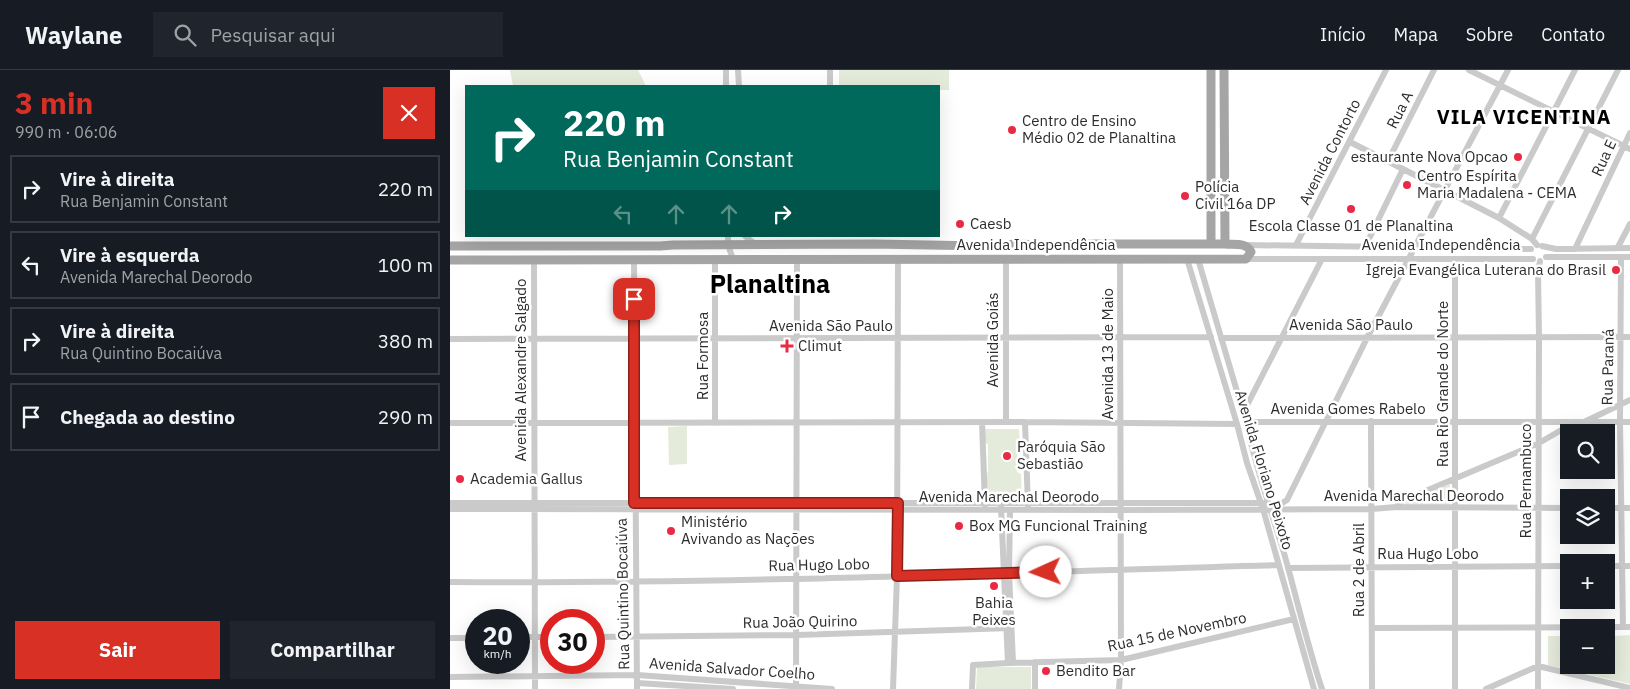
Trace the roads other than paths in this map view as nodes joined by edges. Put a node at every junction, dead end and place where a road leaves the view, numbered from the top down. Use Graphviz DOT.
graph roads {
  1 [pos="726,70"];
  2 [pos="738,70"];
  3 [pos="830,70"];
  4 [pos="1211,70"];
  5 [pos="1224,70"];
  6 [pos="1386,70"];
  7 [pos="1434,70"];
  8 [pos="1469,70"];
  9 [pos="1508,70"];
  10 [pos="1575,70"];
  11 [pos="1618,70"];
  12 [pos="726,78"];
  13 [pos="1224,81"];
  14 [pos="738,83"];
  15 [pos="726,85"];
  16 [pos="830,85"];
  17 [pos="1210,85"];
  18 [pos="1500,85"];
  19 [pos="1554,111"];
  20 [pos="1589,128"];
  21 [pos="1630,133"];
  22 [pos="1350,142"];
  23 [pos="1224,145"];
  24 [pos="1211,146"];
  25 [pos="1627,147"];
  26 [pos="1388,161"];
  27 [pos="1403,169"];
  28 [pos="1210,177"];
  29 [pos="1225,178"];
  30 [pos="1444,190"];
  31 [pos="1499,218"];
  32 [pos="1210,224"];
  33 [pos="1225,224"];
  34 [pos="1630,224"];
  35 [pos="746,237"];
  36 [pos="1532,239"];
  37 [pos="728,241"];
  38 [pos="826,241"];
  39 [pos="846,244"];
  40 [pos="857,244"];
  41 [pos="1210,244"];
  42 [pos="1225,244"];
  43 [pos="756,245"];
  44 [pos="1152,245"];
  45 [pos="1171,245"];
  46 [pos="1263,245"];
  47 [pos="1296,245"];
  48 [pos="450,246"];
  49 [pos="470,246"];
  50 [pos="483,246"];
  51 [pos="656,246"];
  52 [pos="1042,246"];
  53 [pos="1056,246"];
  54 [pos="1245,246"];
  55 [pos="1333,246"];
  56 [pos="1368,247"];
  57 [pos="1537,247"];
  58 [pos="1617,247"];
  59 [pos="1414,248"];
  60 [pos="1628,248"];
  61 [pos="1575,249"];
  62 [pos="1623,257"];
  63 [pos="1039,258"];
  64 [pos="1171,258"];
  65 [pos="1263,258"];
  66 [pos="634,259"];
  67 [pos="646,259"];
  68 [pos="660,259"];
  69 [pos="715,259"];
  70 [pos="733,259"];
  71 [pos="797,259"];
  72 [pos="844,259"];
  73 [pos="854,259"];
  74 [pos="898,259"];
  75 [pos="1006,259"];
  76 [pos="1058,259"];
  77 [pos="1120,259"];
  78 [pos="1153,259"];
  79 [pos="1187,259"];
  80 [pos="1198,259"];
  81 [pos="1246,259"];
  82 [pos="1322,259"];
  83 [pos="1332,259"];
  84 [pos="1369,259"];
  85 [pos="1409,259"];
  86 [pos="1455,259"];
  87 [pos="450,260"];
  88 [pos="483,260"];
  89 [pos="534,260"];
  90 [pos="1538,260"];
  91 [pos="470,261"];
  92 [pos="1210,298"];
  93 [pos="1200,300"];
  94 [pos="1539,337"];
  95 [pos="1622,337"];
  96 [pos="1630,337"];
  97 [pos="534,338"];
  98 [pos="715,338"];
  99 [pos="796,338"];
  100 [pos="898,338"];
  101 [pos="1005,338"];
  102 [pos="1120,338"];
  103 [pos="1211,338"];
  104 [pos="1221,338"];
  105 [pos="1281,338"];
  106 [pos="1368,338"];
  107 [pos="1455,338"];
  108 [pos="450,339"];
  109 [pos="634,339"];
  110 [pos="1229,366"];
  111 [pos="1221,369"];
  112 [pos="1234,381"];
  113 [pos="1225,384"];
  114 [pos="1630,400"];
  115 [pos="1620,404"];
  116 [pos="1243,413"];
  117 [pos="1326,421"];
  118 [pos="1372,421"];
  119 [pos="1456,421"];
  120 [pos="1539,421"];
  121 [pos="534,422"];
  122 [pos="716,422"];
  123 [pos="796,422"];
  124 [pos="898,422"];
  125 [pos="982,422"];
  126 [pos="1006,422"];
  127 [pos="1025,422"];
  128 [pos="1120,422"];
  129 [pos="1246,422"];
  130 [pos="1575,422"];
  131 [pos="1582,422"];
  132 [pos="1630,422"];
  133 [pos="450,423"];
  134 [pos="634,423"];
  135 [pos="1620,423"];
  136 [pos="1237,424"];
  137 [pos="1539,443"];
  138 [pos="1250,444"];
  139 [pos="1242,445"];
  140 [pos="1256,460"];
  141 [pos="1247,463"];
  142 [pos="1456,477"];
  143 [pos="450,503"];
  144 [pos="534,506"];
  145 [pos="635,506"];
  146 [pos="796,506"];
  147 [pos="898,506"];
  148 [pos="985,506"];
  149 [pos="1001,506"];
  150 [pos="1262,506"];
  151 [pos="1028,507"];
  152 [pos="1120,507"];
  153 [pos="1270,507"];
  154 [pos="1396,507"];
  155 [pos="1456,508"];
  156 [pos="1539,508"];
  157 [pos="1560,508"];
  158 [pos="1615,508"];
  159 [pos="1622,508"];
  160 [pos="1630,508"];
  161 [pos="450,509"];
  162 [pos="1372,509"];
  163 [pos="1010,510"];
  164 [pos="1278,564"];
  165 [pos="1456,566"];
  166 [pos="1539,566"];
  167 [pos="1560,566"];
  168 [pos="1615,566"];
  169 [pos="1622,566"];
  170 [pos="1630,566"];
  171 [pos="1372,567"];
  172 [pos="1288,568"];
  173 [pos="1121,569"];
  174 [pos="1007,573"];
  175 [pos="897,576"];
  176 [pos="796,578"];
  177 [pos="450,582"];
  178 [pos="635,582"];
  179 [pos="534,583"];
  180 [pos="1292,584"];
  181 [pos="1285,587"];
  182 [pos="1292,599"];
  183 [pos="1294,619"];
  184 [pos="1538,627"];
  185 [pos="1626,627"];
  186 [pos="1009,628"];
  187 [pos="1372,628"];
  188 [pos="1455,628"];
  189 [pos="895,632"];
  190 [pos="797,634"];
  191 [pos="636,636"];
  192 [pos="1302,636"];
  193 [pos="530,637"];
  194 [pos="534,637"];
  195 [pos="540,637"];
  196 [pos="605,637"];
  197 [pos="450,638"];
  198 [pos="465,638"];
  199 [pos="1306,651"];
  200 [pos="1121,660"];
  201 [pos="1035,662"];
  202 [pos="1010,663"];
  203 [pos="1538,666"];
  204 [pos="637,675"];
  205 [pos="450,677"];
  206 [pos="535,677"];
  207 [pos="637,686"];
  208 [pos="796,688"];
  209 [pos="1621,688"];
  210 [pos="1630,688"];
  211 [pos="535,689"];
  212 [pos="733,689"];
  213 [pos="832,689"];
  214 [pos="893,689"];
  215 [pos="972,689"];
  216 [pos="1035,689"];
  217 [pos="1119,689"];
  218 [pos="1314,689"];
  219 [pos="1322,689"];
  220 [pos="1372,689"];
  221 [pos="1456,689"];
  222 [pos="1486,689"];
  223 [pos="1538,689"];
  1 -- 12 [label="street"];
  2 -- 14 [label="street"];
  3 -- 16 [label="street"];
  4 -- 17 [label="main road"];
  5 -- 13 [label="main road"];
  6 -- 22 [label="street, Avenida Contorto"];
  7 -- 26 [label="street, Rua A"];
  8 -- 18 [label="street"];
  9 -- 18 [label="street"];
  10 -- 19 [label="street"];
  11 -- 20 [label="street"];
  12 -- 14 [label="street"];
  12 -- 15 [label="street"];
  13 -- 17 [label="main road"];
  13 -- 23 [label="main road"];
  17 -- 24 [label="main road"];
  18 -- 19 [label="street"];
  18 -- 30 [label="street"];
  19 -- 20 [label="street"];
  19 -- 31 [label="street"];
  20 -- 25 [label="street"];
  20 -- 36 [label="street"];
  21 -- 25 [label="street, Rua E"];
  22 -- 26 [label="street"];
  22 -- 47 [label="street, Avenida Contorto"];
  23 -- 24 [label="main road"];
  23 -- 29 [label="main road"];
  24 -- 28 [label="main road"];
  25 -- 61 [label="street, Rua E"];
  26 -- 27 [label="street"];
  27 -- 30 [label="street"];
  27 -- 56 [label="street"];
  28 -- 29 [label="main road"];
  28 -- 32 [label="main road"];
  29 -- 33 [label="main road"];
  30 -- 31 [label="street"];
  30 -- 59 [label="street"];
  31 -- 36 [label="street"];
  32 -- 33 [label="main road"];
  32 -- 41 [label="main road"];
  33 -- 42 [label="main road"];
  34 -- 58 [label="street"];
  35 -- 43 [label="street"];
  36 -- 57 [label="street"];
  37 -- 43 [label="main road, Avenida Independência"];
  37 -- 51 [label="main road, Avenida Independência"];
  37 -- 70 [label="street"];
  38 -- 39 [label="main road, Avenida Independência"];
  38 -- 43 [label="main road, Avenida Independência"];
  39 -- 40 [label="main road, Avenida Independência"];
  39 -- 72 [label="main road"];
  40 -- 52 [label="main road, Avenida Independência"];
  40 -- 73 [label="main road"];
  41 -- 42 [label="main road, Avenida Independência"];
  41 -- 45 [label="main road, Avenida Independência"];
  42 -- 54 [label="main road, Avenida Independência"];
  44 -- 45 [label="main road, Avenida Independência"];
  44 -- 53 [label="main road, Avenida Independência"];
  44 -- 78 [label="main road"];
  45 -- 64 [label="main road"];
  46 -- 47 [label="street, Avenida Independência"];
  46 -- 54 [label="street, Avenida Independência"];
  46 -- 65 [label="street"];
  47 -- 55 [label="street, Avenida Independência"];
  48 -- 49 [label="main road, Avenida Independência"];
  49 -- 50 [label="main road, Avenida Independência"];
  49 -- 91 [label="main road"];
  50 -- 51 [label="main road, Avenida Independência"];
  50 -- 88 [label="main road"];
  51 -- 67 [label="main road"];
  51 -- 68 [label="main road"];
  52 -- 53 [label="main road, Avenida Independência"];
  52 -- 63 [label="main road"];
  53 -- 76 [label="main road"];
  54 -- 81 [label="main road"];
  55 -- 56 [label="street, Avenida Independência"];
  55 -- 83 [label="street"];
  56 -- 59 [label="street, Avenida Independência"];
  56 -- 84 [label="street"];
  57 -- 59 [label="street, Avenida Independência"];
  57 -- 61 [label="street, Avenida Independência"];
  57 -- 90 [label="street"];
  57 -- 90 [label="street"];
  58 -- 60 [label="street, Avenida Independência"];
  58 -- 61 [label="street, Avenida Independência"];
  58 -- 62 [label="street"];
  59 -- 85 [label="street"];
  60 -- 62 [label="street"];
  62 -- 90 [label="street, Avenida Independência"];
  62 -- 95 [label="street, Rua Paraná"];
  63 -- 75 [label="main road, Avenida Independência"];
  63 -- 76 [label="main road, Avenida Independência"];
  64 -- 78 [label="main road, Avenida Independência"];
  64 -- 79 [label="main road, Avenida Independência"];
  65 -- 81 [label="street, Avenida Independência"];
  65 -- 82 [label="street, Avenida Independência"];
  66 -- 67 [label="main road, Avenida Independência"];
  66 -- 89 [label="main road, Avenida Independência"];
  66 -- 109 [label="street, Rua Quintino Bocaiúva"];
  67 -- 68 [label="main road, Avenida Independência"];
  68 -- 69 [label="main road, Avenida Independência"];
  69 -- 70 [label="main road, Avenida Independência"];
  69 -- 98 [label="street, Rua Formosa"];
  70 -- 71 [label="main road, Avenida Independência"];
  71 -- 72 [label="main road, Avenida Independência"];
  71 -- 99 [label="street"];
  72 -- 73 [label="main road, Avenida Independência"];
  73 -- 74 [label="main road, Avenida Independência"];
  74 -- 75 [label="main road, Avenida Independência"];
  74 -- 100 [label="street"];
  75 -- 101 [label="street, Avenida Goiás"];
  76 -- 77 [label="main road, Avenida Independência"];
  77 -- 78 [label="main road, Avenida Independência"];
  77 -- 102 [label="street, Avenida 13 de Maio"];
  79 -- 80 [label="main road, Avenida Independência"];
  79 -- 93 [label="street, Avenida Floriano Peixoto"];
  80 -- 81 [label="main road, Avenida Independência"];
  80 -- 92 [label="street, Avenida Floriano Peixoto"];
  82 -- 83 [label="street, Avenida Independência"];
  82 -- 105 [label="street"];
  83 -- 84 [label="street, Avenida Independência"];
  84 -- 85 [label="street, Avenida Independência"];
  85 -- 86 [label="street, Avenida Independência"];
  85 -- 106 [label="street"];
  86 -- 90 [label="street, Avenida Independência"];
  86 -- 107 [label="street, Rua Rio Grande do Norte"];
  87 -- 91 [label="main road, Avenida Independência"];
  88 -- 89 [label="main road, Avenida Independência"];
  88 -- 91 [label="main road, Avenida Independência"];
  89 -- 97 [label="street, Avenida Alexandre Salgado"];
  90 -- 94 [label="street, Rua Pernambuco"];
  92 -- 93 [label="street"];
  92 -- 104 [label="street, Avenida Floriano Peixoto"];
  93 -- 103 [label="street, Avenida Floriano Peixoto"];
  94 -- 95 [label="street, Avenida São Paulo"];
  94 -- 107 [label="street, Avenida São Paulo"];
  94 -- 120 [label="street, Rua Pernambuco"];
  95 -- 96 [label="street, Avenida São Paulo"];
  95 -- 115 [label="street, Rua Paraná"];
  97 -- 108 [label="street, Avenida São Paulo"];
  97 -- 109 [label="street, Avenida São Paulo"];
  97 -- 121 [label="street, Avenida Alexandre Salgado"];
  98 -- 99 [label="street, Avenida São Paulo"];
  98 -- 109 [label="street, Avenida São Paulo"];
  98 -- 122 [label="street, Rua Formosa"];
  99 -- 100 [label="street, Avenida São Paulo"];
  99 -- 123 [label="street"];
  100 -- 101 [label="street, Avenida São Paulo"];
  100 -- 124 [label="street"];
  101 -- 102 [label="street, Avenida São Paulo"];
  101 -- 126 [label="street, Avenida Goiás"];
  102 -- 103 [label="street, Avenida São Paulo"];
  102 -- 128 [label="street, Avenida 13 de Maio"];
  103 -- 111 [label="street, Avenida Floriano Peixoto"];
  104 -- 105 [label="street, Avenida São Paulo"];
  104 -- 110 [label="street, Avenida Floriano Peixoto"];
  105 -- 106 [label="street, Avenida São Paulo"];
  105 -- 116 [label="street"];
  106 -- 107 [label="street, Avenida São Paulo"];
  106 -- 117 [label="street"];
  107 -- 119 [label="street, Rua Rio Grande do Norte"];
  109 -- 134 [label="street, Rua Quintino Bocaiúva"];
  110 -- 111 [label="street"];
  110 -- 112 [label="street, Avenida Floriano Peixoto"];
  111 -- 113 [label="street, Avenida Floriano Peixoto"];
  112 -- 113 [label="street"];
  112 -- 116 [label="street, Avenida Floriano Peixoto"];
  113 -- 136 [label="street, Avenida Floriano Peixoto"];
  114 -- 115 [label="street"];
  115 -- 131 [label="street"];
  115 -- 135 [label="street, Rua Paraná"];
  116 -- 129 [label="street, Avenida Floriano Peixoto"];
  117 -- 118 [label="street, Avenida Gomes Rabelo"];
  117 -- 129 [label="street, Avenida Gomes Rabelo"];
  117 -- 153 [label="street, Avenida Marechal Deorodo"];
  118 -- 119 [label="street, Avenida Gomes Rabelo"];
  118 -- 162 [label="street, Rua 2 de Abril"];
  119 -- 120 [label="street, Avenida Gomes Rabelo"];
  119 -- 142 [label="street, Rua Rio Grande do Norte"];
  120 -- 130 [label="street, Avenida Gomes Rabelo"];
  120 -- 137 [label="street, Rua Pernambuco"];
  121 -- 133 [label="street"];
  121 -- 134 [label="street"];
  121 -- 144 [label="street, Avenida Alexandre Salgado"];
  122 -- 123 [label="street"];
  122 -- 134 [label="street"];
  123 -- 124 [label="street"];
  123 -- 146 [label="street"];
  124 -- 125 [label="street"];
  124 -- 147 [label="street"];
  125 -- 126 [label="street"];
  125 -- 148 [label="street"];
  126 -- 127 [label="street"];
  127 -- 128 [label="street"];
  127 -- 151 [label="street"];
  128 -- 136 [label="street"];
  128 -- 152 [label="street, Avenida 13 de Maio"];
  129 -- 138 [label="street, Avenida Floriano Peixoto"];
  130 -- 131 [label="street, Avenida Gomes Rabelo"];
  130 -- 137 [label="street"];
  131 -- 135 [label="street, Avenida Gomes Rabelo"];
  132 -- 135 [label="street, Avenida Gomes Rabelo"];
  134 -- 145 [label="street, Rua Quintino Bocaiúva"];
  135 -- 159 [label="street, Rua Paraná"];
  136 -- 139 [label="street, Avenida Floriano Peixoto"];
  137 -- 142 [label="street"];
  137 -- 156 [label="street, Rua Pernambuco"];
  138 -- 139 [label="street"];
  138 -- 140 [label="street, Avenida Floriano Peixoto"];
  139 -- 141 [label="street, Avenida Floriano Peixoto"];
  140 -- 141 [label="street"];
  140 -- 153 [label="street, Avenida Floriano Peixoto"];
  141 -- 150 [label="street, Avenida Floriano Peixoto"];
  142 -- 154 [label="street"];
  142 -- 155 [label="street, Rua Rio Grande do Norte"];
  143 -- 144 [label="street, Avenida Marechal Deorodo"];
  144 -- 145 [label="street, Avenida Marechal Deorodo"];
  144 -- 161 [label="street, Avenida Marechal Deorodo"];
  144 -- 179 [label="street, Avenida Alexandre Salgado"];
  145 -- 146 [label="street, Avenida Marechal Deorodo"];
  145 -- 178 [label="street, Rua Quintino Bocaiúva"];
  146 -- 147 [label="street, Avenida Marechal Deorodo"];
  146 -- 176 [label="street"];
  147 -- 148 [label="street, Avenida Marechal Deorodo"];
  147 -- 175 [label="street"];
  148 -- 149 [label="street, Avenida Marechal Deorodo"];
  149 -- 151 [label="street, Avenida Marechal Deorodo"];
  149 -- 163 [label="street, Avenida Marechal Deorodo"];
  149 -- 174 [label="street"];
  150 -- 152 [label="street, Avenida Marechal Deorodo"];
  150 -- 153 [label="street, Avenida Marechal Deorodo"];
  150 -- 164 [label="street, Avenida Floriano Peixoto"];
  151 -- 152 [label="street, Avenida Marechal Deorodo"];
  151 -- 163 [label="street, Avenida Marechal Deorodo"];
  152 -- 173 [label="street, Avenida 13 de Maio"];
  153 -- 162 [label="street, Avenida Marechal Deorodo"];
  153 -- 172 [label="street, Avenida Floriano Peixoto"];
  154 -- 155 [label="street, Avenida Marechal Deorodo"];
  154 -- 162 [label="street, Avenida Marechal Deorodo"];
  155 -- 156 [label="street, Avenida Marechal Deorodo"];
  155 -- 165 [label="street, Rua Rio Grande do Norte"];
  156 -- 157 [label="street, Avenida Marechal Deorodo"];
  156 -- 166 [label="street, Rua Pernambuco"];
  158 -- 159 [label="street"];
  159 -- 160 [label="street"];
  159 -- 169 [label="street, Rua Paraná"];
  162 -- 171 [label="street, Rua 2 de Abril"];
  163 -- 174 [label="street"];
  164 -- 173 [label="street, Rua Hugo Lobo"];
  164 -- 181 [label="street, Avenida Floriano Peixoto"];
  165 -- 166 [label="street, Rua Hugo Lobo"];
  165 -- 171 [label="street, Rua Hugo Lobo"];
  165 -- 188 [label="street, Rua Rio Grande do Norte"];
  166 -- 167 [label="street, Rua Hugo Lobo"];
  166 -- 184 [label="street, Rua Pernambuco"];
  168 -- 169 [label="street"];
  169 -- 170 [label="street"];
  169 -- 185 [label="street, Rua Paraná"];
  171 -- 172 [label="street, Rua Hugo Lobo"];
  171 -- 187 [label="street, Rua 2 de Abril"];
  172 -- 180 [label="street, Avenida Floriano Peixoto"];
  173 -- 174 [label="street, Rua Hugo Lobo"];
  173 -- 200 [label="street, Avenida 13 de Maio"];
  174 -- 175 [label="street, Rua Hugo Lobo"];
  174 -- 186 [label="street"];
  175 -- 176 [label="street, Rua Hugo Lobo"];
  175 -- 189 [label="street"];
  176 -- 178 [label="street, Rua Hugo Lobo"];
  176 -- 190 [label="street"];
  177 -- 179 [label="street, Rua Hugo Lobo"];
  178 -- 179 [label="street, Rua Hugo Lobo"];
  178 -- 191 [label="street, Rua Quintino Bocaiúva"];
  179 -- 194 [label="street, Avenida Alexandre Salgado"];
  180 -- 181 [label="street"];
  180 -- 182 [label="street, Avenida Floriano Peixoto"];
  181 -- 182 [label="street, Avenida Floriano Peixoto"];
  182 -- 183 [label="street, Avenida Floriano Peixoto"];
  182 -- 192 [label="street, Avenida Floriano Peixoto"];
  183 -- 192 [label="street, Avenida Floriano Peixoto"];
  183 -- 200 [label="street, Rua 15 de Novembro"];
  184 -- 185 [label="street"];
  184 -- 188 [label="street"];
  184 -- 203 [label="street, Rua Pernambuco"];
  186 -- 189 [label="street, Rua João Quirino"];
  186 -- 202 [label="street"];
  187 -- 188 [label="street"];
  187 -- 220 [label="street, Rua 2 de Abril"];
  188 -- 221 [label="street, Rua Rio Grande do Norte"];
  189 -- 190 [label="street, Rua João Quirino"];
  189 -- 214 [label="street"];
  190 -- 191 [label="street, Rua João Quirino"];
  190 -- 208 [label="street"];
  191 -- 196 [label="street, Rua João Quirino"];
  191 -- 204 [label="street, Rua Quintino Bocaiúva"];
  192 -- 199 [label="street, Avenida Floriano Peixoto"];
  193 -- 194 [label="street"];
  194 -- 195 [label="street"];
  194 -- 206 [label="street, Avenida Alexandre Salgado"];
  197 -- 198 [label="street"];
  199 -- 218 [label="street, Avenida Floriano Peixoto"];
  199 -- 219 [label="street, Avenida Floriano Peixoto"];
  200 -- 201 [label="street, Rua 15 de Novembro"];
  200 -- 217 [label="street, Avenida 13 de Maio"];
  201 -- 202 [label="street, Rua 15 de Novembro"];
  201 -- 216 [label="street"];
  202 -- 215 [label="street, Rua 15 de Novembro"];
  203 -- 209 [label="street"];
  203 -- 222 [label="street"];
  203 -- 223 [label="street, Rua Pernambuco"];
  204 -- 206 [label="street, Avenida Salvador Coelho"];
  204 -- 207 [label="street, Rua Quintino Bocaiúva"];
  204 -- 208 [label="street, Avenida Salvador Coelho"];
  205 -- 206 [label="street, Avenida Salvador Coelho"];
  206 -- 211 [label="street, Avenida Alexandre Salgado"];
  207 -- 212 [label="street, Avenida Salvador Coelho"];
  208 -- 213 [label="street, Avenida Salvador Coelho"];
  209 -- 210 [label="street"];
}
